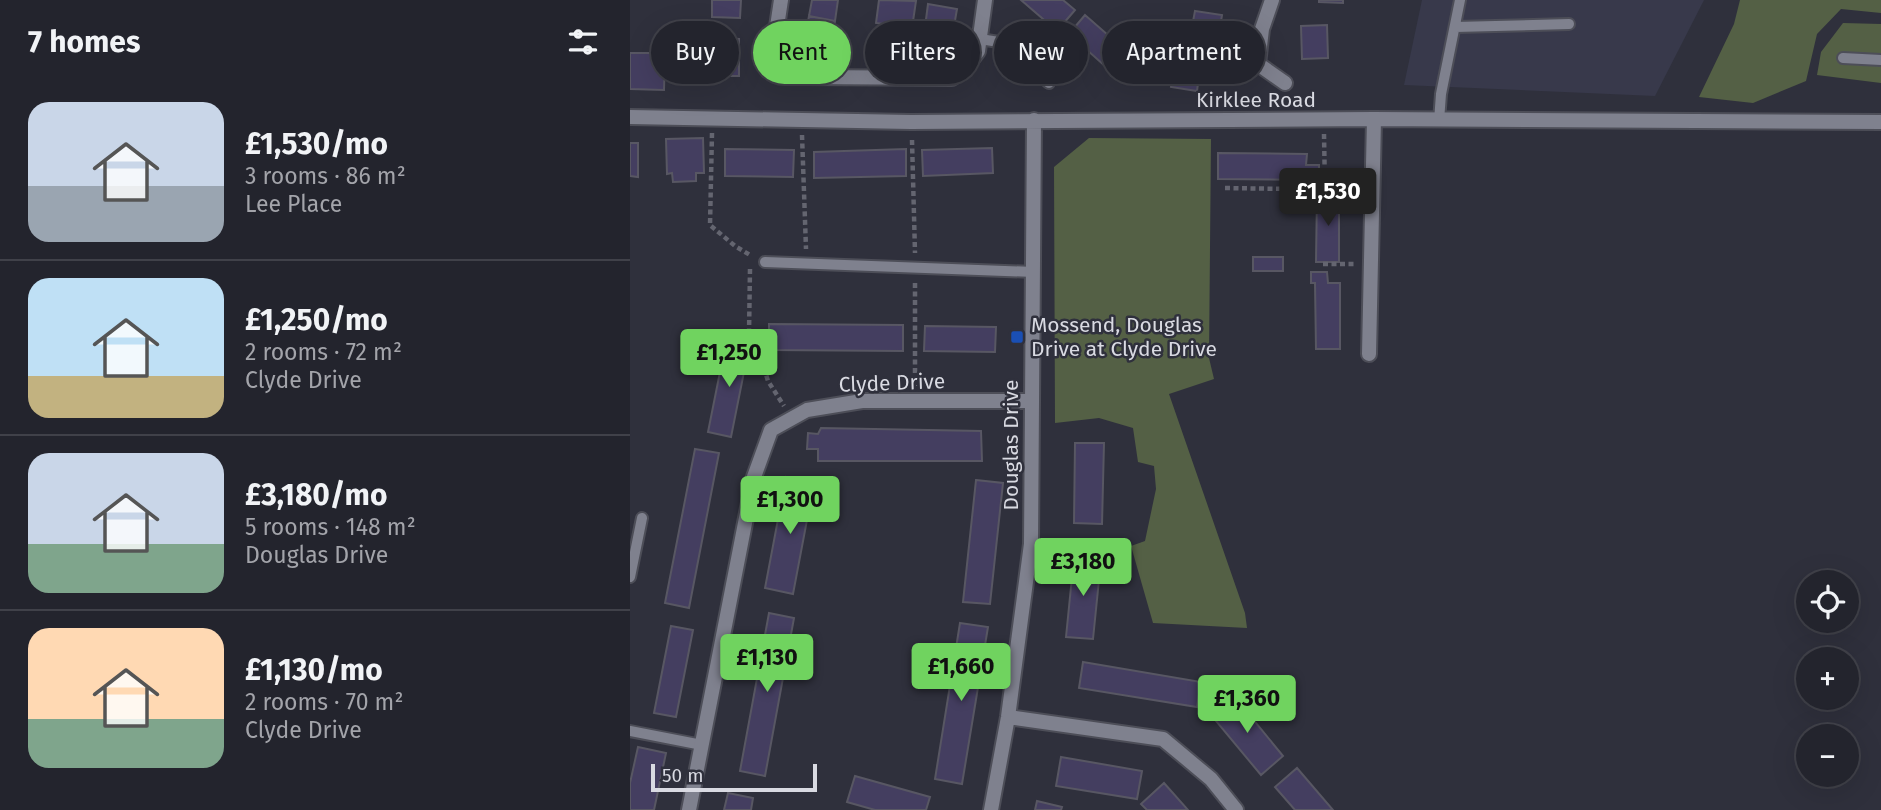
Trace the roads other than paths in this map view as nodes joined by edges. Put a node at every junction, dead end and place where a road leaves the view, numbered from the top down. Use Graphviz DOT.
graph roads {
  1 [pos="780,0"];
  2 [pos="985,0"];
  3 [pos="1272,0"];
  4 [pos="1460,0"];
  5 [pos="1265,21"];
  6 [pos="1569,24"];
  7 [pos="1455,27"];
  8 [pos="980,39"];
  9 [pos="994,41"];
  10 [pos="1843,58"];
  11 [pos="1881,60"];
  12 [pos="1265,69"];
  13 [pos="865,77"];
  14 [pos="1285,83"];
  15 [pos="630,117"];
  16 [pos="1374,119"];
  17 [pos="1034,120"];
  18 [pos="1438,121"];
  19 [pos="1881,122"];
  20 [pos="765,262"];
  21 [pos="1034,272"];
  22 [pos="1369,354"];
  23 [pos="1032,401"];
  24 [pos="642,518"];
  25 [pos="630,577"];
  26 [pos="1008,717"];
  27 [pos="630,730"];
  28 [pos="702,745"];
  29 [pos="689,810"];
  30 [pos="991,810"];
  31 [pos="1236,810"];
  1 -- 13 [label="street"];
  2 -- 8 [label="street"];
  3 -- 5 [label="street"];
  4 -- 7 [label="lane"];
  6 -- 7 [label="lane"];
  7 -- 18 [label="lane"];
  8 -- 9 [label="lane"];
  10 -- 11 [label="lane"];
  12 -- 14 [label="street"];
  15 -- 17 [label="street, Kirklee Road"];
  16 -- 17 [label="street, Kirklee Road"];
  16 -- 18 [label="street, Kirklee Road"];
  16 -- 22 [label="street"];
  17 -- 21 [label="street, Douglas Drive"];
  18 -- 19 [label="street, Kirklee Road"];
  20 -- 21 [label="lane"];
  21 -- 23 [label="street, Douglas Drive"];
  23 -- 26 [label="street, Douglas Drive"];
  23 -- 28 [label="street, Clyde Drive"];
  24 -- 25 [label="lane"];
  26 -- 30 [label="street, Douglas Drive"];
  26 -- 31 [label="street"];
  27 -- 28 [label="lane"];
  28 -- 29 [label="street, Clyde Drive"];
}
